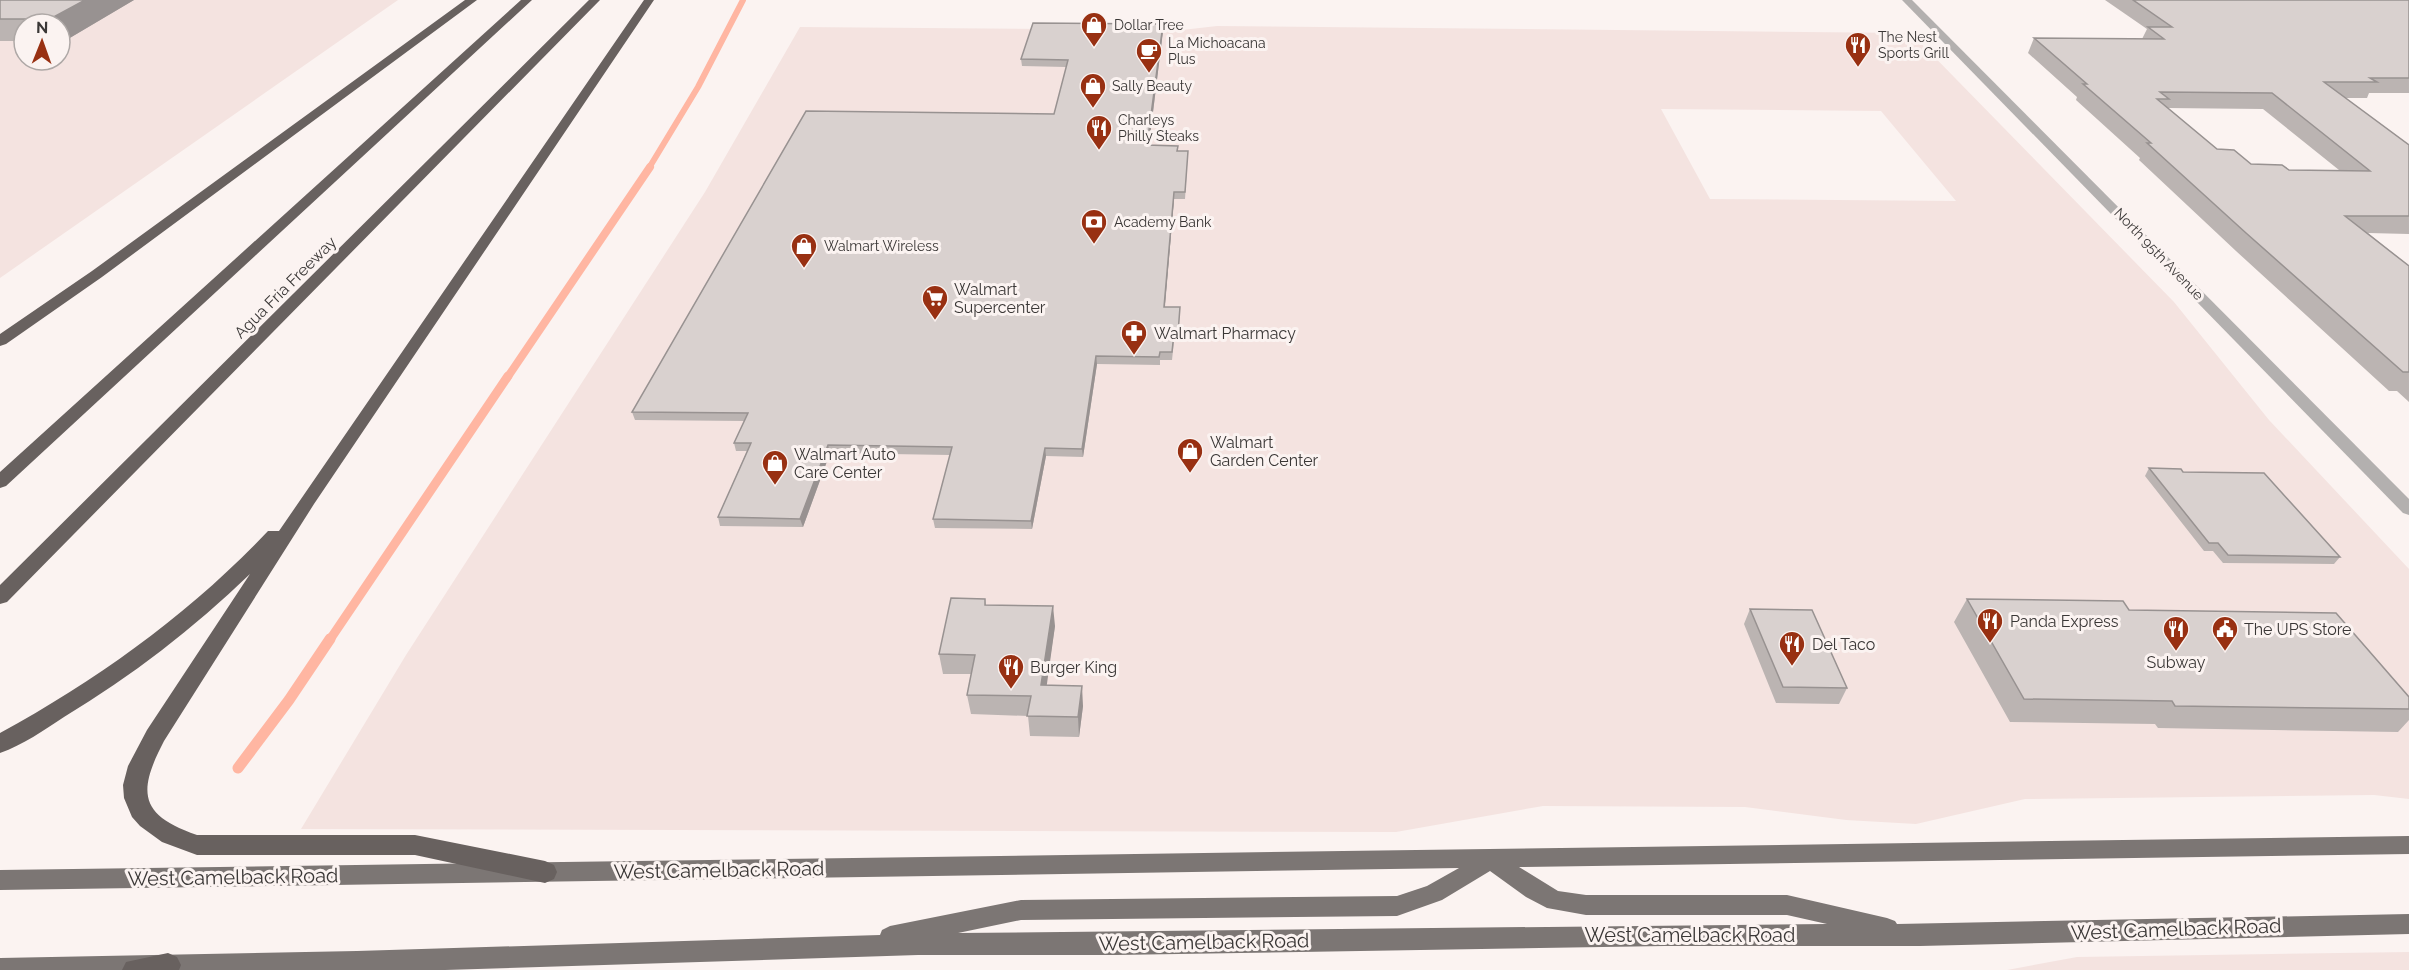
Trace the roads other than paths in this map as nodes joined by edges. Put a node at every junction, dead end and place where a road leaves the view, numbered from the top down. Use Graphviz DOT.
graph roads {
  1 [pos="472,0"];
  2 [pos="527,0"];
  3 [pos="595,0"];
  4 [pos="649,0"];
  5 [pos="1907,0"];
  6 [pos="0,341"];
  7 [pos="0,482"];
  8 [pos="308,500"];
  9 [pos="2409,509"];
  10 [pos="0,597"];
  11 [pos="0,744"];
  12 [pos="2409,845"];
  13 [pos="1489,859"];
  14 [pos="545,872"];
  15 [pos="0,880"];
  16 [pos="2409,924"];
  17 [pos="1920,935"];
  18 [pos="836,948"];
  19 [pos="168,965"];
  20 [pos="0,969"];
  21 [pos="135,970"];
  1 -- 6 [label="highway"];
  2 -- 7 [label="highway"];
  3 -- 10 [label="highway, Agua Fria Freeway"];
  4 -- 8 [label="highway"];
  5 -- 9 [label="street, North 95th Avenue"];
  8 -- 11 [label="highway"];
  8 -- 14 [label="highway"];
  12 -- 13 [label="main road, West Camelback Road"];
  13 -- 14 [label="main road, West Camelback Road"];
  13 -- 17 [label="main road"];
  13 -- 18 [label="main road"];
  14 -- 15 [label="main road, West Camelback Road"];
  16 -- 17 [label="main road, West Camelback Road"];
  17 -- 18 [label="main road, West Camelback Road"];
  18 -- 19 [label="main road, West Camelback Road"];
  19 -- 20 [label="main road, West Camelback Road"];
  19 -- 21 [label="highway"];
}
